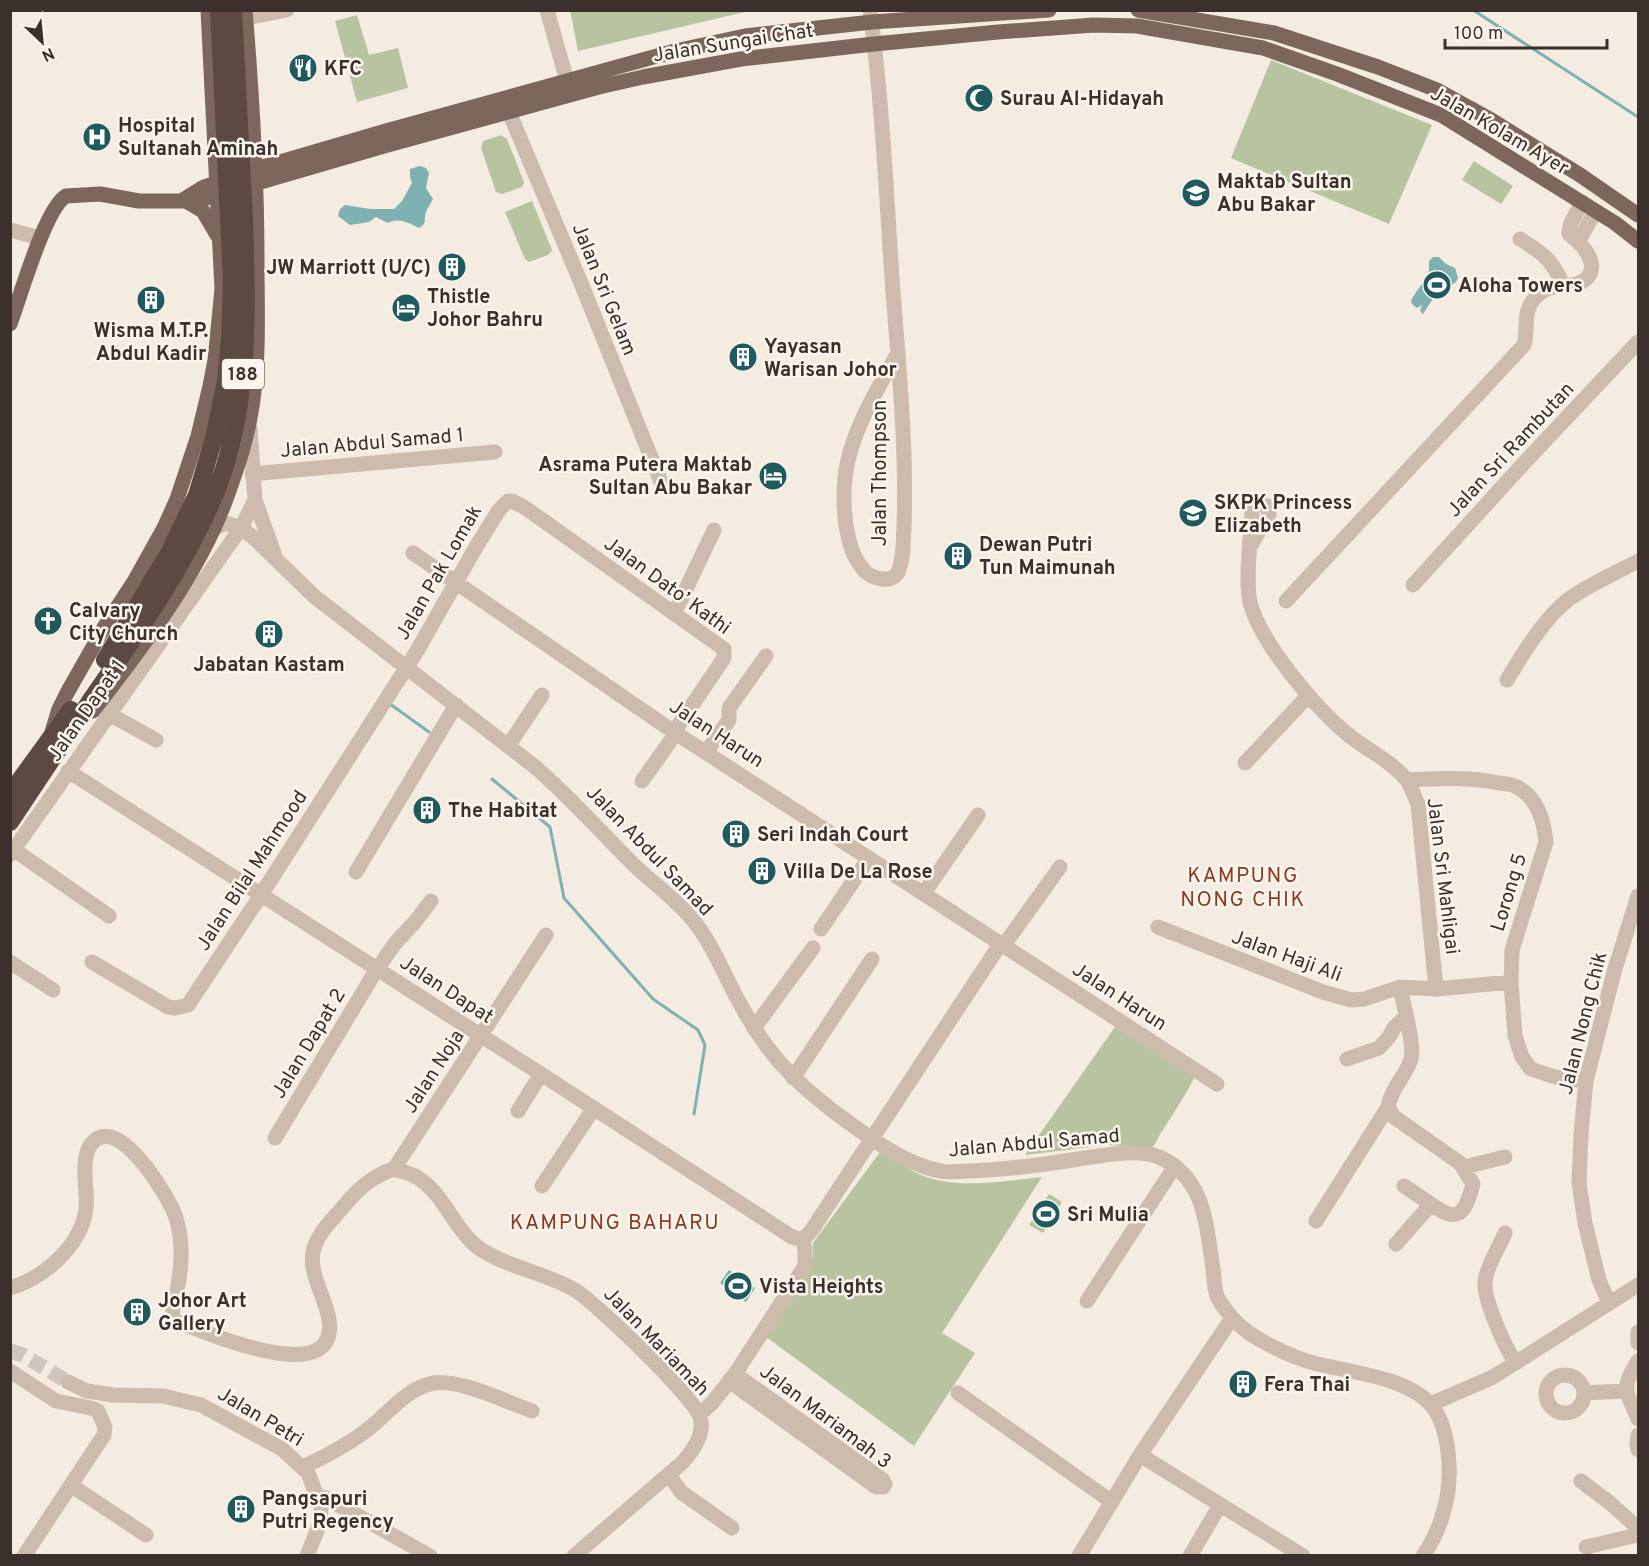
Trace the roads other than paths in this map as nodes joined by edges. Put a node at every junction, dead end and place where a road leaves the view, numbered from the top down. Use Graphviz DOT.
graph roads {
  1 [pos="208,10"];
  2 [pos="219,10"];
  3 [pos="286,10"];
  4 [pos="547,10"];
  5 [pos="1049,10"];
  6 [pos="1138,10"];
  7 [pos="241,13"];
  8 [pos="871,16"];
  9 [pos="874,44"];
  10 [pos="1263,48"];
  11 [pos="567,81"];
  12 [pos="508,112"];
  13 [pos="255,137"];
  14 [pos="215,151"];
  15 [pos="307,154"];
  16 [pos="256,176"];
  17 [pos="218,188"];
  18 [pos="183,200"];
  19 [pos="1582,202"];
  20 [pos="1595,212"];
  21 [pos="1638,215"];
  22 [pos="15,231"];
  23 [pos="40,238"];
  24 [pos="1520,239"];
  25 [pos="220,240"];
  26 [pos="1578,242"];
  27 [pos="1638,242"];
  28 [pos="1563,285"];
  29 [pos="10,324"];
  30 [pos="1638,342"];
  31 [pos="898,353"];
  32 [pos="250,419"];
  33 [pos="495,452"];
  34 [pos="252,474"];
  35 [pos="661,482"];
  36 [pos="255,500"];
  37 [pos="508,501"];
  38 [pos="241,528"];
  39 [pos="212,530"];
  40 [pos="714,530"];
  41 [pos="1251,545"];
  42 [pos="414,553"];
  43 [pos="276,558"];
  44 [pos="1638,561"];
  45 [pos="456,581"];
  46 [pos="1413,585"];
  47 [pos="1286,601"];
  48 [pos="674,614"];
  49 [pos="766,656"];
  50 [pos="407,666"];
  51 [pos="1507,680"];
  52 [pos="542,695"];
  53 [pos="1308,696"];
  54 [pos="87,697"];
  55 [pos="458,706"];
  56 [pos="109,714"];
  57 [pos="675,732"];
  58 [pos="51,737"];
  59 [pos="156,740"];
  60 [pos="508,746"];
  61 [pos="706,752"];
  62 [pos="1245,763"];
  63 [pos="68,771"];
  64 [pos="1433,778"];
  65 [pos="1407,780"];
  66 [pos="642,781"];
  67 [pos="33,789"];
  68 [pos="10,794"];
  69 [pos="1418,804"];
  70 [pos="978,815"];
  71 [pos="10,822"];
  72 [pos="12,852"];
  73 [pos="869,858"];
  74 [pos="1060,867"];
  75 [pos="356,872"];
  76 [pos="924,893"];
  77 [pos="261,895"];
  78 [pos="1638,896"];
  79 [pos="432,901"];
  80 [pos="109,916"];
  81 [pos="1158,927"];
  82 [pos="821,929"];
  83 [pos="546,935"];
  84 [pos="1002,944"];
  85 [pos="813,948"];
  86 [pos="872,959"];
  87 [pos="10,962"];
  88 [pos="92,962"];
  89 [pos="377,969"];
  90 [pos="1511,982"];
  91 [pos="1400,987"];
  92 [pos="1436,989"];
  93 [pos="53,990"];
  94 [pos="1405,1017"];
  95 [pos="754,1028"];
  96 [pos="480,1035"];
  97 [pos="1347,1059"];
  98 [pos="541,1074"];
  99 [pos="793,1078"];
  100 [pos="1586,1081"];
  101 [pos="1217,1084"];
  102 [pos="1388,1107"];
  103 [pos="594,1108"];
  104 [pos="518,1111"];
  105 [pos="274,1138"];
  106 [pos="872,1138"];
  107 [pos="1505,1157"];
  108 [pos="1175,1166"];
  109 [pos="1464,1167"];
  110 [pos="394,1169"];
  111 [pos="542,1186"];
  112 [pos="1404,1186"];
  113 [pos="1431,1204"];
  114 [pos="1316,1221"];
  115 [pos="1505,1233"];
  116 [pos="803,1240"];
  117 [pos="1396,1244"];
  118 [pos="1638,1285"];
  119 [pos="10,1288"];
  120 [pos="1087,1300"];
  121 [pos="1610,1303"];
  122 [pos="1232,1318"];
  123 [pos="1638,1332"];
  124 [pos="1638,1343"];
  125 [pos="1638,1361"];
  126 [pos="1516,1363"];
  127 [pos="10,1371"];
  128 [pos="732,1378"];
  129 [pos="68,1382"];
  130 [pos="1625,1390"];
  131 [pos="958,1393"];
  132 [pos="1584,1393"];
  133 [pos="1431,1404"];
  134 [pos="532,1411"];
  135 [pos="699,1415"];
  136 [pos="1638,1419"];
  137 [pos="1638,1435"];
  138 [pos="1638,1450"];
  139 [pos="1140,1455"];
  140 [pos="303,1467"];
  141 [pos="669,1475"];
  142 [pos="1581,1481"];
  143 [pos="72,1486"];
  144 [pos="318,1496"];
  145 [pos="1112,1502"];
  146 [pos="1220,1505"];
  147 [pos="732,1528"];
  148 [pos="1638,1528"];
  149 [pos="146,1535"];
  150 [pos="1638,1535"];
  151 [pos="1586,1547"];
  152 [pos="1427,1554"];
  153 [pos="1302,1555"];
  154 [pos="24,1556"];
  155 [pos="307,1556"];
  156 [pos="430,1556"];
  157 [pos="574,1556"];
  158 [pos="1079,1556"];
  159 [pos="1190,1556"];
  1 -- 14 [label="main road"];
  2 -- 54 [label="highway, 188, bridge"];
  3 -- 7 [label="street"];
  4 -- 11 [label="street"];
  5 -- 8 [label="main road, Jalan Sungai Chat"];
  6 -- 21 [label="main road, Jalan Kolam Ayer"];
  7 -- 13 [label="main road"];
  7 -- 54 [label="highway, 188, bridge"];
  8 -- 9 [label="street, Jalan Thompson"];
  8 -- 11 [label="main road, Jalan Sungai Chat"];
  9 -- 10 [label="main road, Jalan Sungai Chat"];
  9 -- 12 [label="main road, Jalan Sungai Chat"];
  9 -- 31 [label="street, Jalan Thompson"];
  10 -- 19 [label="main road, Jalan Kolam Ayer"];
  11 -- 15 [label="main road, Jalan Sungai Chat"];
  12 -- 16 [label="main road, Jalan Sungai Chat"];
  12 -- 35 [label="street, Jalan Sri Gelam"];
  13 -- 15 [label="main road"];
  13 -- 16 [label="main road"];
  14 -- 17 [label="main road"];
  14 -- 18 [label="main road"];
  15 -- 16 [label="main road, Jalan Sungai Chat"];
  16 -- 17 [label="main road"];
  16 -- 32 [label="main road"];
  17 -- 18 [label="main road"];
  17 -- 25 [label="main road"];
  18 -- 23 [label="main road"];
  18 -- 25 [label="main road"];
  19 -- 20 [label="main road, Jalan Kolam Ayer"];
  19 -- 26 [label="street"];
  20 -- 26 [label="street"];
  20 -- 27 [label="main road, Jalan Kolam Ayer"];
  22 -- 23 [label="street"];
  23 -- 29 [label="main road"];
  24 -- 28 [label="street"];
  25 -- 58 [label="main road"];
  26 -- 28 [label="street"];
  28 -- 47 [label="street"];
  30 -- 46 [label="street, Jalan Sri Rambutan"];
  31 -- 31 [label="street, Jalan Thompson"];
  32 -- 34 [label="street, Jalan Abdul Samad"];
  32 -- 39 [label="main road"];
  33 -- 34 [label="street, Jalan Abdul Samad 1"];
  34 -- 36 [label="street, Jalan Abdul Samad"];
  36 -- 38 [label="street, Jalan Dapat 1"];
  36 -- 43 [label="street, Jalan Abdul Samad"];
  37 -- 45 [label="street, Jalan Pak Lomak"];
  37 -- 48 [label="street, Jalan Dato’ Kathi"];
  38 -- 39 [label="street"];
  38 -- 43 [label="street, Jalan Abdul Samad"];
  38 -- 56 [label="street, Jalan Dapat 1"];
  39 -- 67 [label="main road"];
  40 -- 48 [label="street"];
  41 -- 53 [label="street, Jalan Sri Mahligai"];
  42 -- 45 [label="street, Jalan Harun"];
  43 -- 50 [label="street, Jalan Abdul Samad"];
  44 -- 51 [label="street"];
  45 -- 50 [label="street, Jalan Pak Lomak"];
  45 -- 57 [label="street, Jalan Harun"];
  48 -- 57 [label="street, Jalan Dato’ Kathi"];
  49 -- 61 [label="street"];
  50 -- 55 [label="street, Jalan Abdul Samad"];
  50 -- 77 [label="street, Jalan Bilal Mahmood"];
  52 -- 60 [label="street"];
  53 -- 62 [label="street"];
  53 -- 65 [label="street, Jalan Sri Mahligai"];
  54 -- 58 [label="highway, 188"];
  54 -- 67 [label="highway, 188"];
  55 -- 60 [label="street, Jalan Abdul Samad"];
  55 -- 75 [label="street"];
  56 -- 59 [label="street"];
  56 -- 63 [label="street, Jalan Dapat 1"];
  57 -- 61 [label="street, Jalan Harun"];
  57 -- 66 [label="street"];
  58 -- 68 [label="highway, 188"];
  60 -- 95 [label="street, Jalan Abdul Samad"];
  61 -- 73 [label="street, Jalan Harun"];
  63 -- 72 [label="street, Jalan Dapat 1"];
  63 -- 77 [label="street, Jalan Dapat"];
  64 -- 65 [label="street, Lorong 5"];
  64 -- 69 [label="street"];
  64 -- 90 [label="street, Lorong 5"];
  65 -- 69 [label="street, Jalan Sri Mahligai"];
  67 -- 71 [label="highway, 188"];
  69 -- 92 [label="street, Jalan Sri Mahligai"];
  70 -- 76 [label="street"];
  72 -- 80 [label="street"];
  73 -- 76 [label="street, Jalan Harun"];
  73 -- 82 [label="street"];
  74 -- 84 [label="street"];
  76 -- 84 [label="street, Jalan Harun"];
  77 -- 88 [label="street, Jalan Bilal Mahmood"];
  77 -- 89 [label="street, Jalan Dapat"];
  78 -- 100 [label="street, Jalan Nong Chik"];
  79 -- 89 [label="street, Jalan Dapat 2"];
  81 -- 91 [label="street, Jalan Haji Ali"];
  83 -- 96 [label="street, Jalan Noja"];
  84 -- 101 [label="street, Jalan Harun"];
  84 -- 106 [label="street"];
  85 -- 95 [label="street"];
  86 -- 99 [label="street"];
  87 -- 93 [label="street"];
  89 -- 96 [label="street, Jalan Dapat"];
  89 -- 105 [label="street, Jalan Dapat 2"];
  90 -- 92 [label="street, Jalan Haji Ali"];
  90 -- 100 [label="street, Lorong 5"];
  91 -- 92 [label="street, Jalan Haji Ali"];
  91 -- 94 [label="street"];
  94 -- 97 [label="street"];
  94 -- 102 [label="street"];
  95 -- 99 [label="street, Jalan Abdul Samad"];
  96 -- 98 [label="street, Jalan Dapat"];
  96 -- 110 [label="street, Jalan Noja"];
  98 -- 103 [label="street, Jalan Dapat"];
  98 -- 104 [label="street"];
  99 -- 106 [label="street, Jalan Abdul Samad"];
  100 -- 121 [label="street, Jalan Nong Chik"];
  102 -- 109 [label="street"];
  102 -- 114 [label="street"];
  103 -- 111 [label="street"];
  103 -- 116 [label="street, Jalan Dapat"];
  106 -- 108 [label="street, Jalan Abdul Samad"];
  106 -- 116 [label="street"];
  107 -- 109 [label="street"];
  108 -- 120 [label="street"];
  108 -- 122 [label="street"];
  109 -- 113 [label="street"];
  110 -- 119 [label="street"];
  110 -- 135 [label="street, Jalan Mariamah"];
  112 -- 113 [label="street"];
  113 -- 117 [label="street"];
  115 -- 126 [label="street"];
  116 -- 128 [label="street, Jalan Mariamah 3"];
  118 -- 121 [label="street"];
  121 -- 126 [label="street"];
  122 -- 133 [label="street"];
  122 -- 139 [label="street"];
  123 -- 124 [label="street"];
  125 -- 130 [label="street"];
  126 -- 133 [label="street"];
  127 -- 143 [label="street"];
  128 -- 128 [label="street, Jalan Mariamah 3"];
  128 -- 135 [label="street, Jalan Mariamah 3"];
  129 -- 140 [label="street, Jalan Petri"];
  130 -- 132 [label="street"];
  130 -- 136 [label="street"];
  131 -- 145 [label="street"];
  133 -- 152 [label="street"];
  134 -- 140 [label="street"];
  135 -- 141 [label="street, Jalan Mariamah"];
  137 -- 138 [label="street"];
  139 -- 145 [label="street"];
  139 -- 146 [label="street"];
  140 -- 144 [label="street, Jalan Petri"];
  141 -- 147 [label="street"];
  141 -- 157 [label="street, Jalan Mariamah"];
  142 -- 148 [label="street"];
  143 -- 149 [label="street"];
  143 -- 154 [label="street"];
  144 -- 155 [label="street, Jalan Petri"];
  144 -- 156 [label="street"];
  145 -- 158 [label="street"];
  146 -- 153 [label="street"];
  146 -- 159 [label="street"];
  150 -- 151 [label="street"];
}
